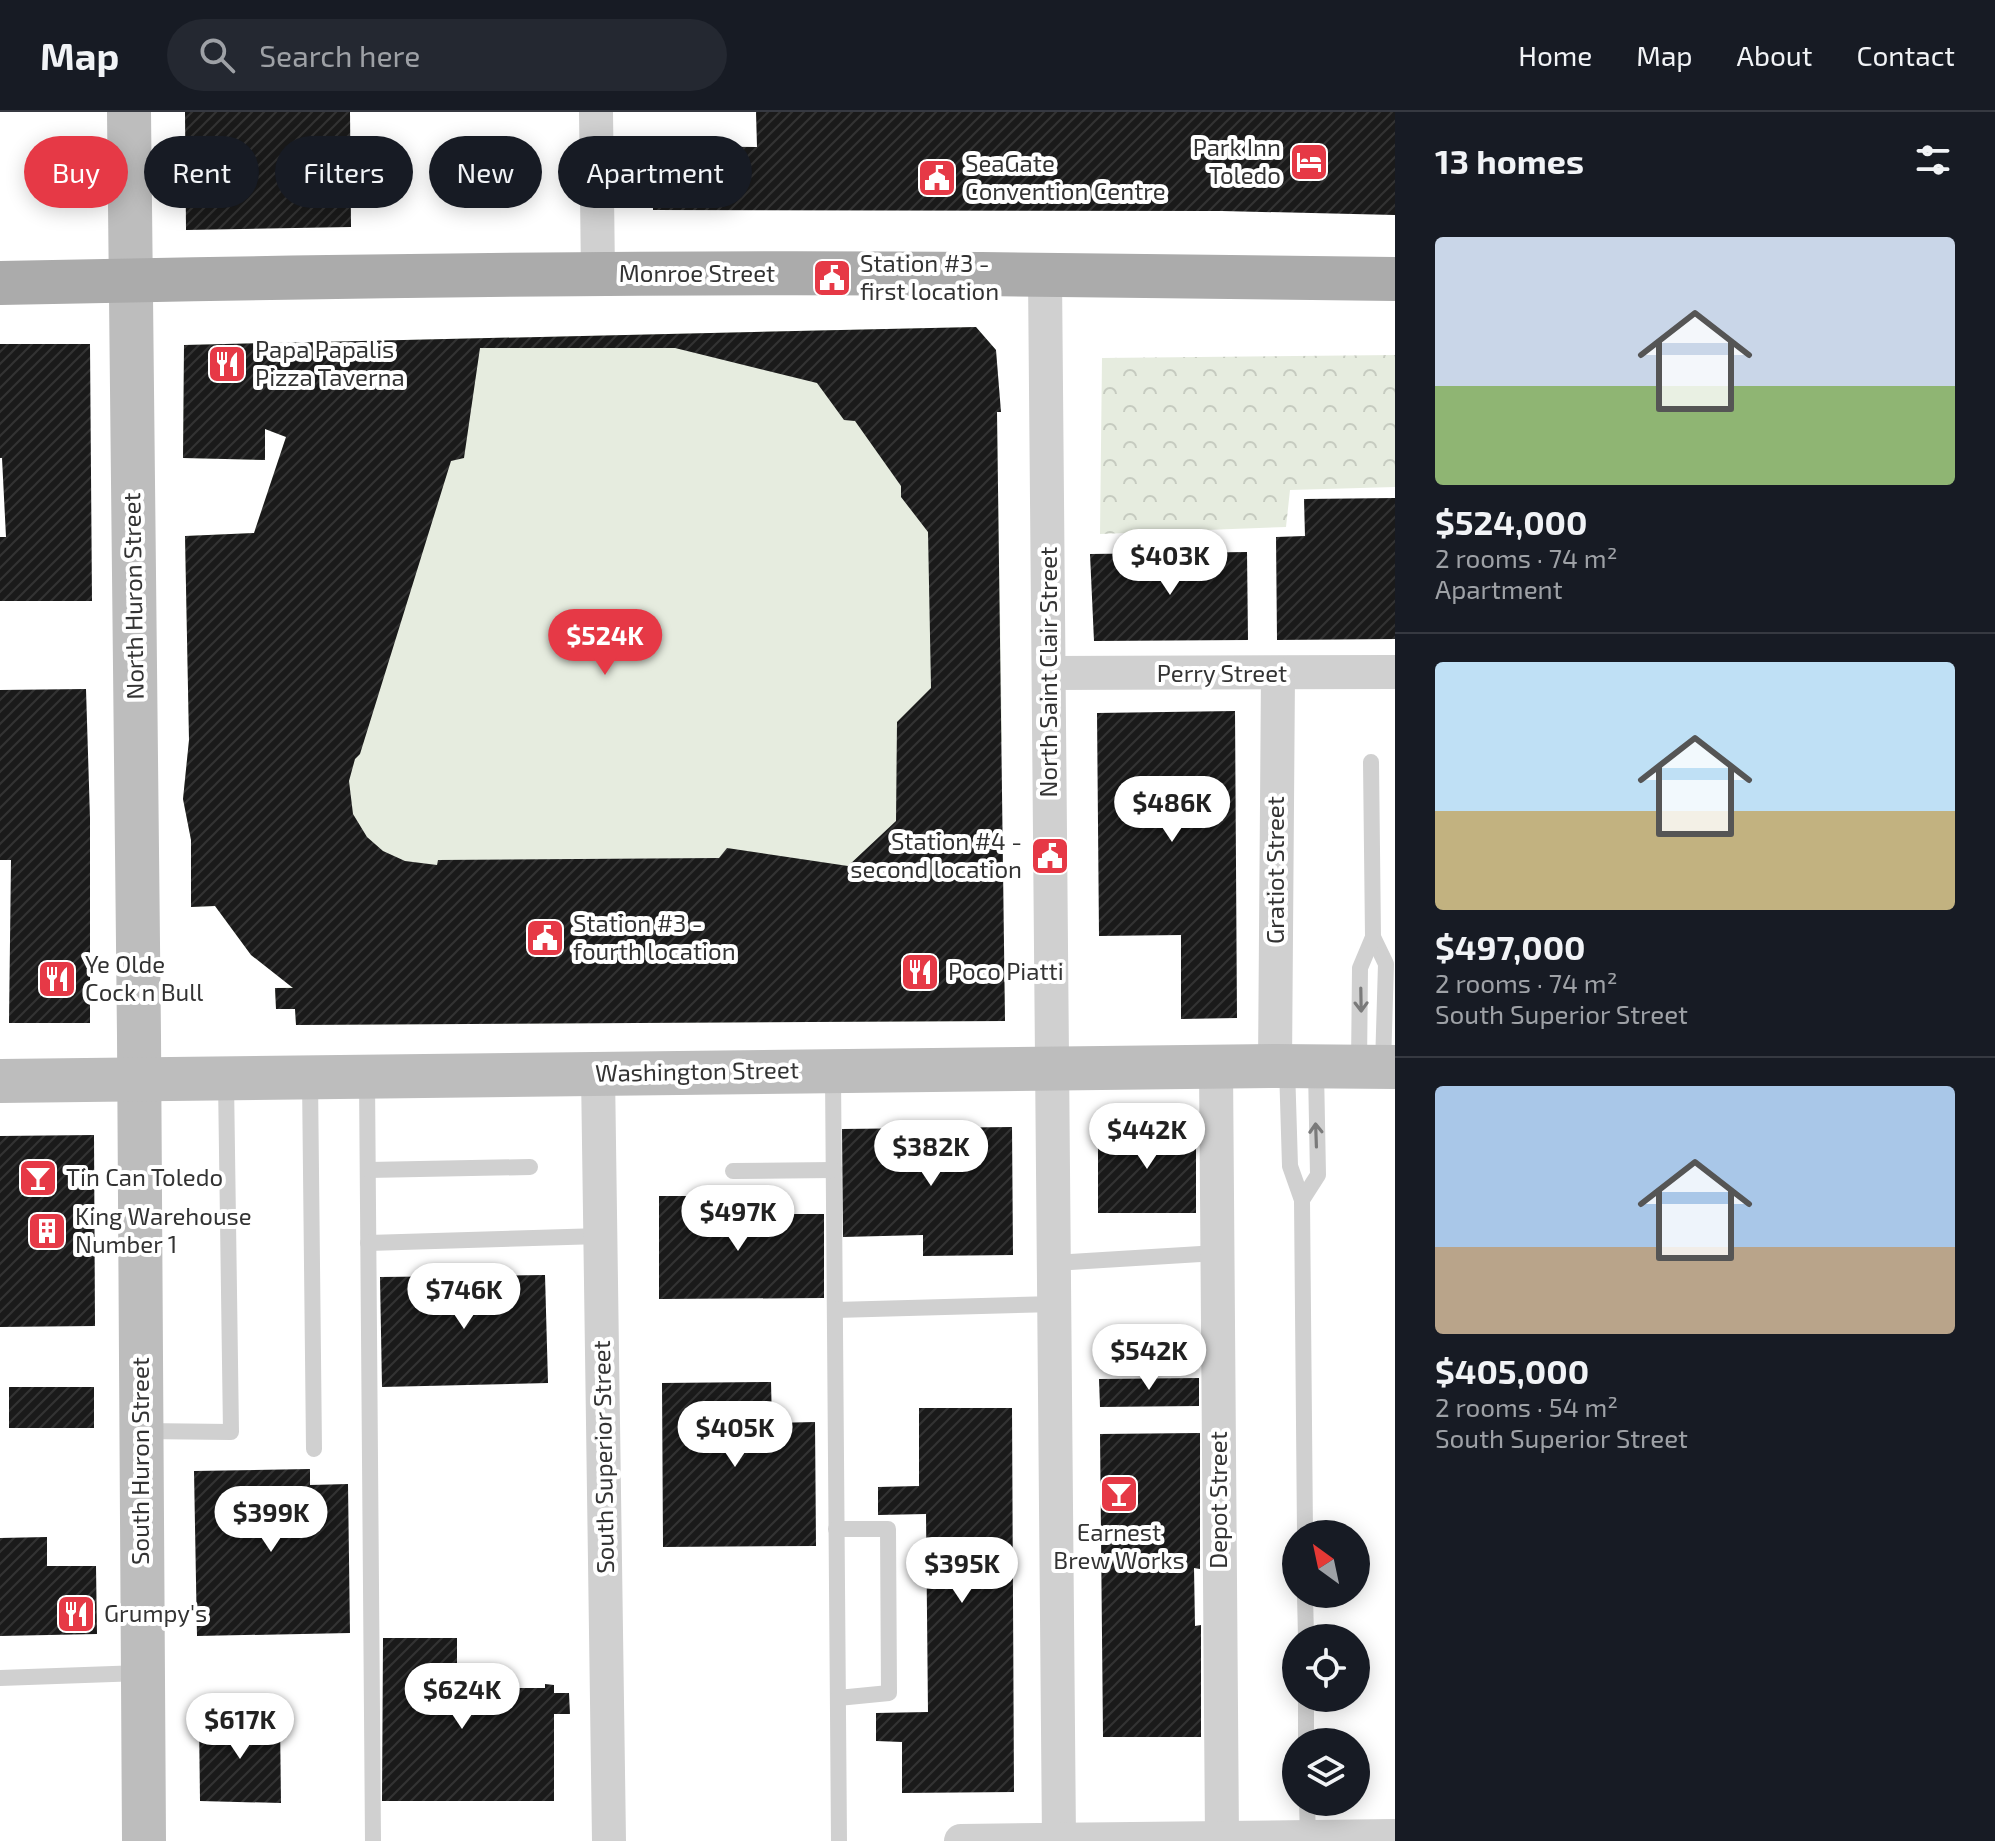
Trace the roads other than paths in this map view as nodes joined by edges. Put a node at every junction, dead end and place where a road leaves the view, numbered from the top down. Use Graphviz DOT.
graph roads {
  1 [pos="129,112"];
  2 [pos="596,112"];
  3 [pos="598,275"];
  4 [pos="1045,276"];
  5 [pos="1395,279"];
  6 [pos="131,280"];
  7 [pos="0,283"];
  8 [pos="1395,672"];
  9 [pos="1049,673"];
  10 [pos="1278,674"];
  11 [pos="1371,762"];
  12 [pos="1373,937"];
  13 [pos="1293,1066"];
  14 [pos="1216,1067"];
  15 [pos="1379,1067"];
  16 [pos="1053,1069"];
  17 [pos="833,1071"];
  18 [pos="598,1073"];
  19 [pos="367,1076"];
  20 [pos="310,1077"];
  21 [pos="226,1079"];
  22 [pos="0,1081"];
  23 [pos="139,1081"];
  24 [pos="530,1167"];
  25 [pos="368,1170"];
  26 [pos="834,1170"];
  27 [pos="733,1171"];
  28 [pos="1302,1200"];
  29 [pos="601,1236"];
  30 [pos="368,1243"];
  31 [pos="1217,1253"];
  32 [pos="1054,1263"];
  33 [pos="1055,1304"];
  34 [pos="835,1310"];
  35 [pos="141,1431"];
  36 [pos="314,1449"];
  37 [pos="1305,1520"];
  38 [pos="836,1529"];
  39 [pos="142,1673"];
  40 [pos="0,1678"];
  41 [pos="838,1698"];
  42 [pos="1307,1816"];
  43 [pos="1395,1836"];
  44 [pos="1308,1837"];
  45 [pos="1222,1838"];
  46 [pos="144,1841"];
  47 [pos="373,1841"];
  48 [pos="609,1841"];
  49 [pos="839,1841"];
  50 [pos="961,1841"];
  51 [pos="1059,1841"];
  1 -- 6 [label="street, North Huron Street"];
  2 -- 3 [label="street"];
  3 -- 4 [label="main road, Monroe Street"];
  3 -- 6 [label="main road, Monroe Street"];
  4 -- 5 [label="main road, Monroe Street"];
  4 -- 9 [label="street, North Saint Clair Street"];
  6 -- 7 [label="main road, Monroe Street"];
  6 -- 23 [label="street, North Huron Street"];
  8 -- 10 [label="street, Perry Street"];
  9 -- 10 [label="street, Perry Street"];
  9 -- 16 [label="street, North Saint Clair Street"];
  10 -- 13 [label="street, Gratiot Street"];
  11 -- 12 [label="lane"];
  12 -- 15 [label="lane"];
  12 -- 15 [label="lane, one-way"];
  13 -- 14 [label="street, Washington Street"];
  13 -- 15 [label="street, Washington Street"];
  13 -- 28 [label="lane"];
  28 -- 13 [label="lane, one-way"];
  14 -- 16 [label="street, Washington Street"];
  14 -- 31 [label="street, Depot Street"];
  16 -- 17 [label="street, Washington Street"];
  16 -- 32 [label="street, North Saint Clair Street"];
  17 -- 18 [label="street, Washington Street"];
  17 -- 26 [label="lane"];
  18 -- 19 [label="street, Washington Street"];
  18 -- 29 [label="street, South Superior Street"];
  19 -- 20 [label="street, Washington Street"];
  19 -- 25 [label="lane"];
  20 -- 21 [label="street, Washington Street"];
  20 -- 36 [label="lane"];
  21 -- 23 [label="street, Washington Street"];
  21 -- 35 [label="lane"];
  22 -- 23 [label="street, Washington Street"];
  23 -- 35 [label="street, South Huron Street"];
  24 -- 25 [label="lane"];
  25 -- 30 [label="lane"];
  26 -- 27 [label="lane"];
  26 -- 34 [label="lane"];
  28 -- 37 [label="lane"];
  29 -- 30 [label="lane"];
  29 -- 48 [label="street, South Superior Street"];
  30 -- 47 [label="lane"];
  31 -- 32 [label="lane"];
  31 -- 45 [label="street, Depot Street"];
  32 -- 33 [label="street, North Saint Clair Street"];
  33 -- 34 [label="lane"];
  33 -- 51 [label="street, North Saint Clair Street"];
  34 -- 38 [label="lane"];
  35 -- 39 [label="street, South Huron Street"];
  38 -- 41 [label="lane"];
  38 -- 41 [label="lane"];
  39 -- 40 [label="lane"];
  39 -- 46 [label="street, South Huron Street"];
  41 -- 49 [label="lane"];
  42 -- 44 [label="lane"];
  43 -- 44 [label="street"];
  44 -- 45 [label="street"];
  45 -- 51 [label="street"];
  50 -- 51 [label="street"];
}
